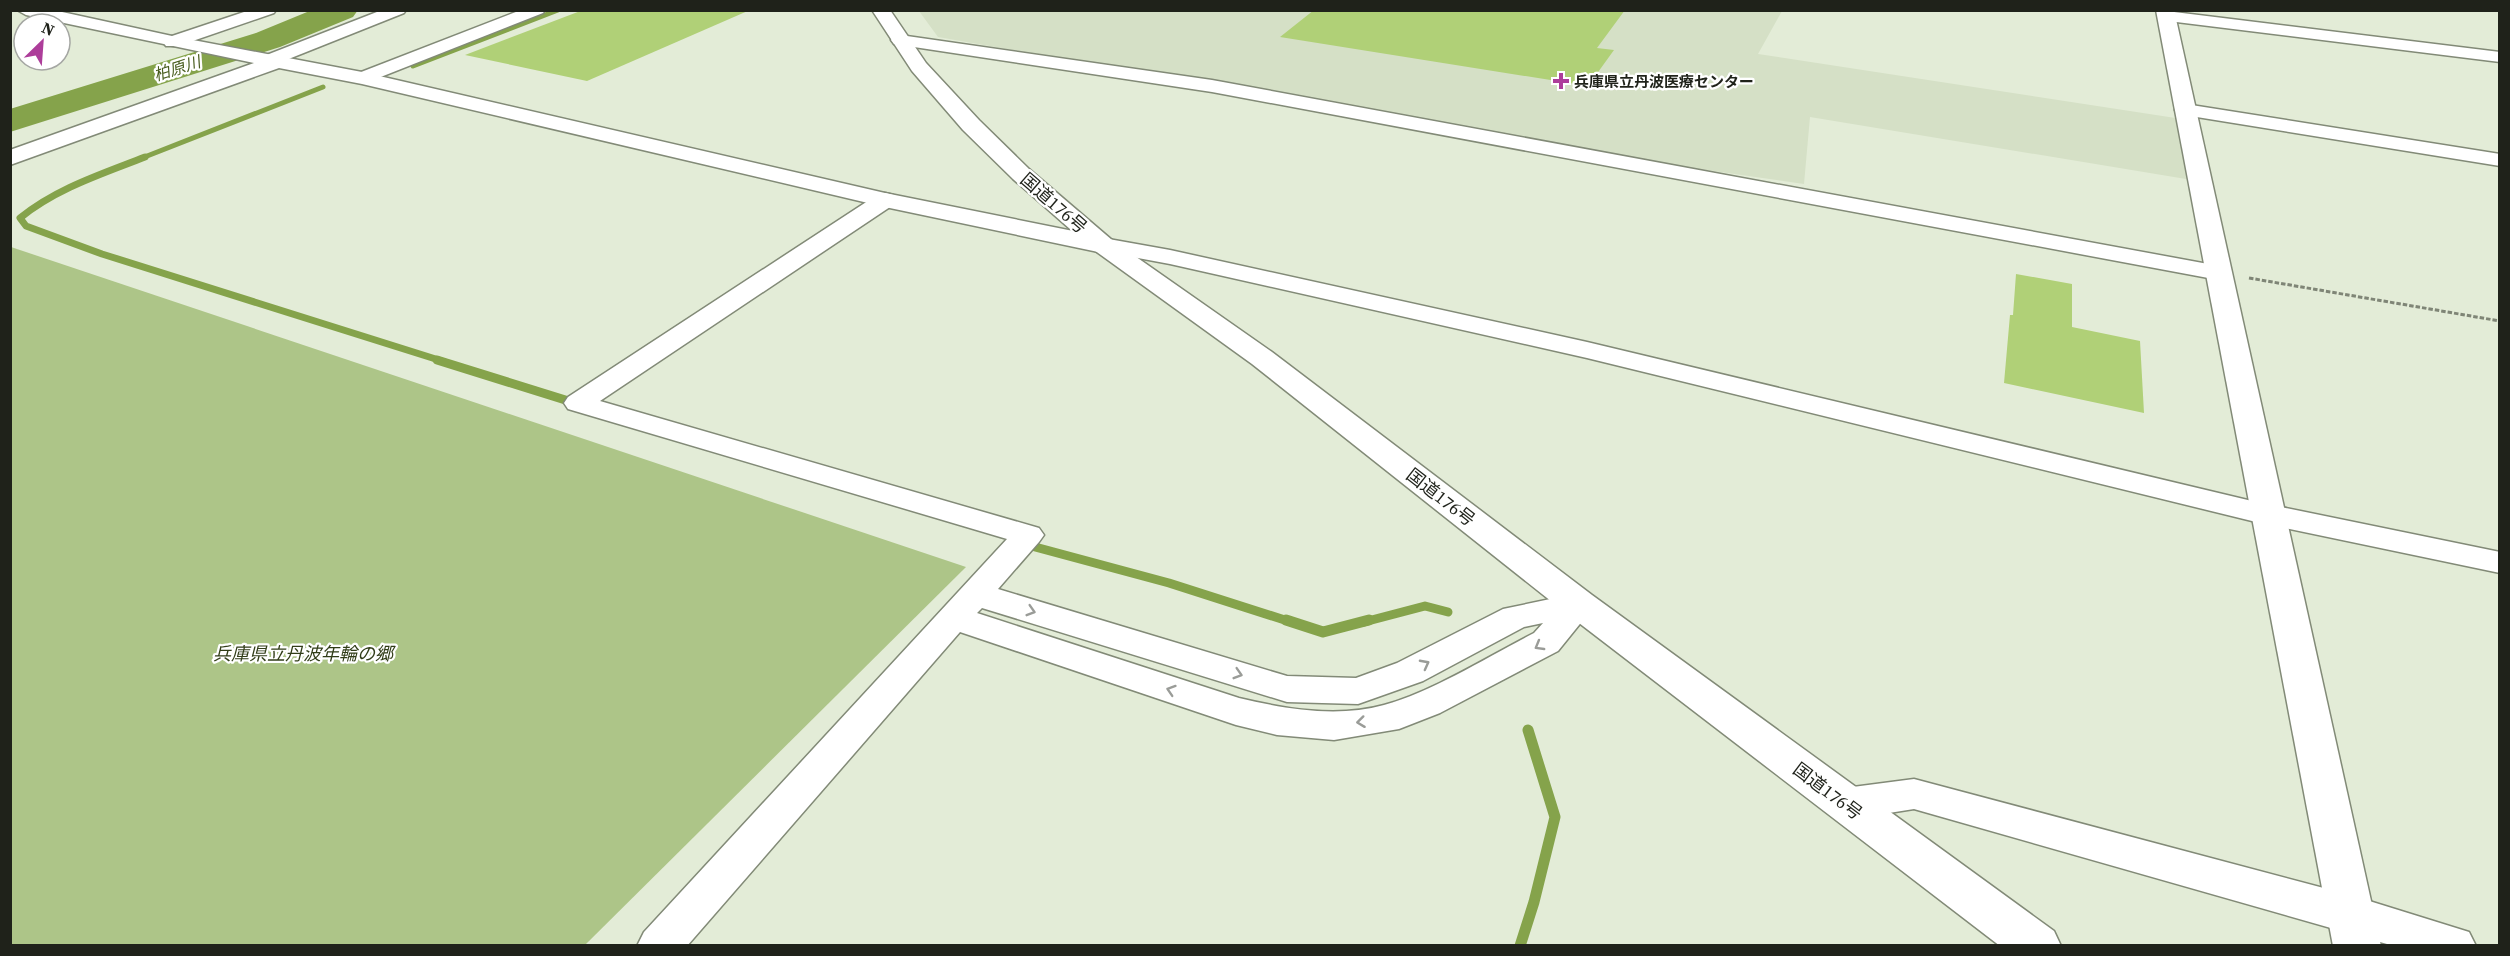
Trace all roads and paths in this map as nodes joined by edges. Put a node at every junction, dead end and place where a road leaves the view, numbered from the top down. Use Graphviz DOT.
graph roads {
  1 [pos="26,10"];
  2 [pos="268,10"];
  3 [pos="398,10"];
  4 [pos="537,10"];
  5 [pos="881,10"];
  6 [pos="2166,13"];
  7 [pos="900,40"];
  8 [pos="172,42"];
  9 [pos="2499,57"];
  10 [pos="274,61"];
  11 [pos="362,78"];
  12 [pos="2186,110"];
  13 [pos="10,158"];
  14 [pos="2499,160"];
  15 [pos="885,200"];
  16 [pos="1103,245"];
  17 [pos="2219,273"];
  18 [pos="2499,321"];
  19 [pos="2268,512"];
  20 [pos="2499,563"];
  21 [pos="1579,604"];
  22 [pos="965,606"];
  23 [pos="1845,804"];
  24 [pos="2353,929"];
  25 [pos="659,945"];
  26 [pos="2037,945"];
  27 [pos="2454,945"];
  1 -- 8 [label="main road"];
  2 -- 8 [label="street"];
  3 -- 10 [label="street"];
  4 -- 11 [label="street"];
  5 -- 7 [label="main road, 国道176号"];
  6 -- 9 [label="street"];
  6 -- 12 [label="main road"];
  7 -- 16 [label="main road, 国道176号"];
  7 -- 17 [label="street"];
  8 -- 10 [label="main road"];
  10 -- 11 [label="main road"];
  10 -- 13 [label="main road"];
  11 -- 15 [label="main road"];
  12 -- 14 [label="street"];
  12 -- 17 [label="main road"];
  15 -- 16 [label="main road"];
  15 -- 22 [label="street"];
  16 -- 19 [label="street"];
  16 -- 21 [label="main road, 国道176号"];
  17 -- 18 [label="path"];
  17 -- 19 [label="main road"];
  19 -- 20 [label="street"];
  19 -- 24 [label="main road"];
  21 -- 22 [label="street"];
  21 -- 23 [label="main road, 国道176号"];
  22 -- 25 [label="street"];
  23 -- 24 [label="street"];
  23 -- 26 [label="main road, 国道176号"];
  24 -- 27 [label="street"];
}
